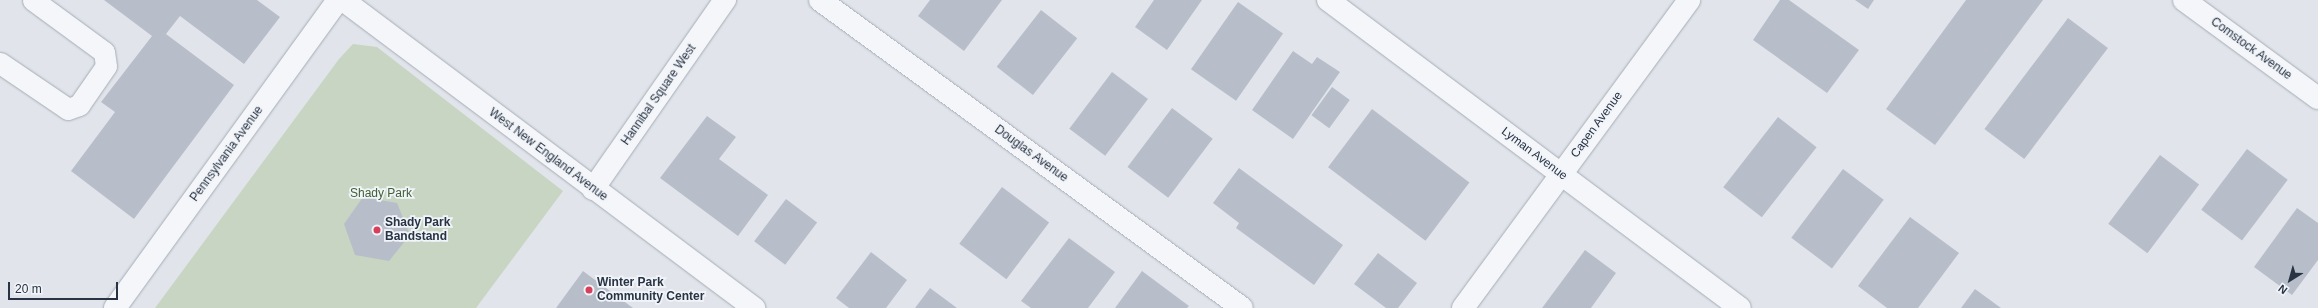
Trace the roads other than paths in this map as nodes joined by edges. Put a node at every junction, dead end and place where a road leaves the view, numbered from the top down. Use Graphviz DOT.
graph roads {
  1 [pos="33,0"];
  2 [pos="338,0"];
  3 [pos="343,0"];
  4 [pos="725,0"];
  5 [pos="820,0"];
  6 [pos="1328,0"];
  7 [pos="1689,0"];
  8 [pos="2184,0"];
  9 [pos="0,63"];
  10 [pos="2318,98"];
  11 [pos="1561,175"];
  12 [pos="593,189"];
  13 [pos="115,308"];
  14 [pos="754,308"];
  15 [pos="1242,308"];
  16 [pos="1463,308"];
  17 [pos="1740,308"];
  1 -- 9 [label="lane"];
  2 -- 13 [label="street, Pennsylvania Avenue"];
  3 -- 12 [label="street, West New England Avenue"];
  4 -- 12 [label="street, Hannibal Square West"];
  5 -- 15 [label="street, Douglas Avenue"];
  6 -- 11 [label="street, Lyman Avenue"];
  7 -- 11 [label="street, Capen Avenue"];
  8 -- 10 [label="street, Comstock Avenue"];
  11 -- 16 [label="street, Capen Avenue"];
  11 -- 17 [label="street, Lyman Avenue"];
  12 -- 14 [label="street, West New England Avenue"];
}
